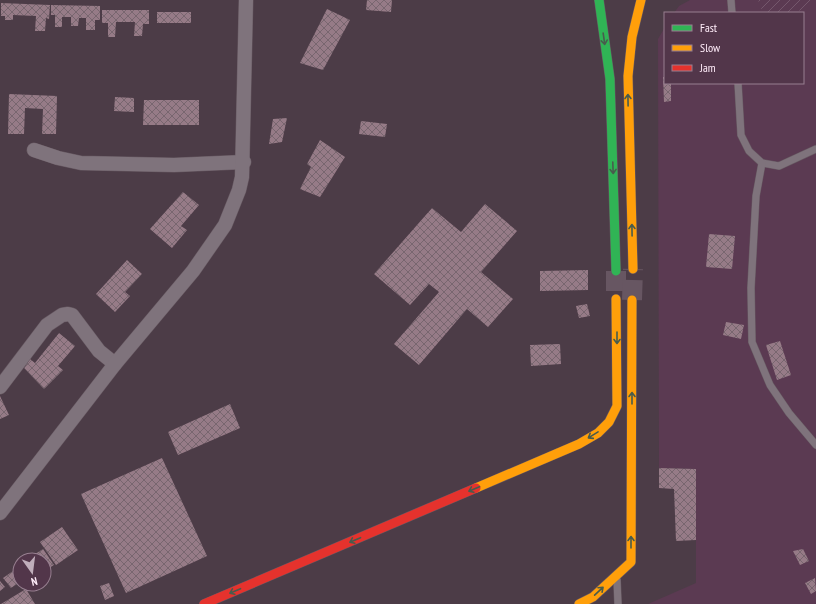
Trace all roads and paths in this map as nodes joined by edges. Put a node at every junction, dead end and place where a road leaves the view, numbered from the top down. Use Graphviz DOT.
graph roads {
  1 [pos="246,0"];
  2 [pos="599,0"];
  3 [pos="641,0"];
  4 [pos="731,0"];
  5 [pos="732,12"];
  6 [pos="738,84"];
  7 [pos="816,149"];
  8 [pos="34,150"];
  9 [pos="244,162"];
  10 [pos="762,163"];
  11 [pos="633,269"];
  12 [pos="616,271"];
  13 [pos="616,299"];
  14 [pos="632,300"];
  15 [pos="115,364"];
  16 [pos="0,387"];
  17 [pos="816,445"];
  18 [pos="0,513"];
  19 [pos="617,575"];
  20 [pos="204,604"];
  21 [pos="579,604"];
  22 [pos="618,604"];
  1 -- 9 [label="street"];
  2 -- 12 [label="street, one-way"];
  11 -- 3 [label="street, one-way"];
  4 -- 5 [label="lane"];
  6 -- 10 [label="lane"];
  7 -- 10 [label="lane"];
  8 -- 9 [label="street"];
  9 -- 15 [label="street"];
  10 -- 17 [label="lane"];
  13 -- 20 [label="street, one-way"];
  19 -- 14 [label="street, one-way"];
  15 -- 16 [label="street"];
  15 -- 18 [label="street"];
  21 -- 19 [label="street, one-way"];
  19 -- 22 [label="lane"];
}
